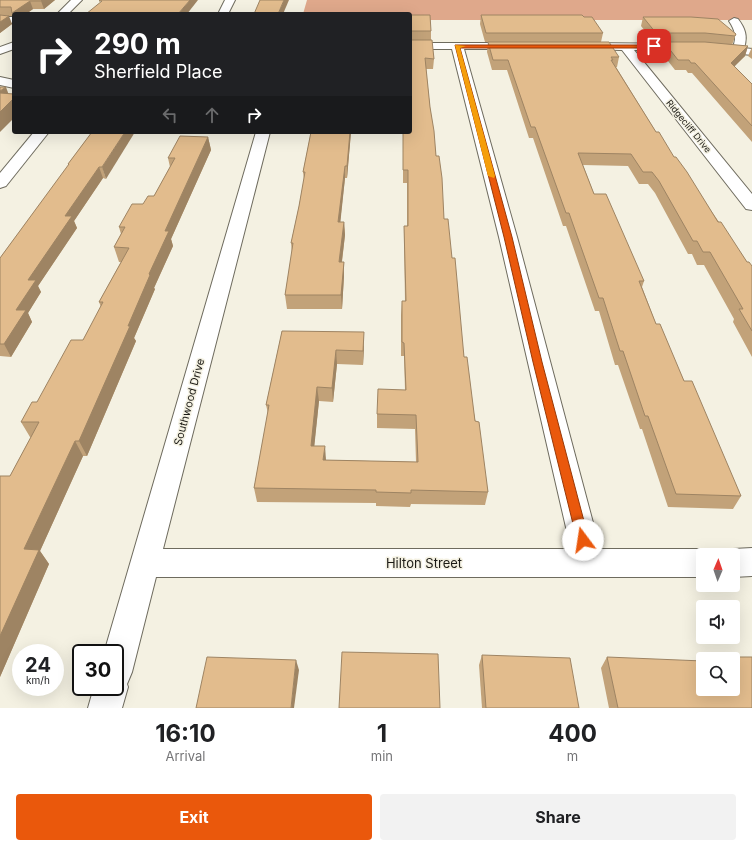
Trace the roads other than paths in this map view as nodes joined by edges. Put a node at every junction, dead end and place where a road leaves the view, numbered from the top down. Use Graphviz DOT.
graph roads {
  1 [pos="77,0"];
  2 [pos="230,0"];
  3 [pos="64,12"];
  4 [pos="224,12"];
  5 [pos="0,20"];
  6 [pos="12,20"];
  7 [pos="746,20"];
  8 [pos="412,46"];
  9 [pos="457,46"];
  10 [pos="528,46"];
  11 [pos="574,46"];
  12 [pos="12,47"];
  13 [pos="626,47"];
  14 [pos="737,50"];
  15 [pos="0,51"];
  16 [pos="752,52"];
  17 [pos="0,81"];
  18 [pos="12,84"];
  19 [pos="40,134"];
  20 [pos="262,134"];
  21 [pos="0,183"];
  22 [pos="752,205"];
  23 [pos="696,562"];
  24 [pos="740,562"];
  25 [pos="752,562"];
  26 [pos="146,563"];
  27 [pos="589,563"];
  28 [pos="123,644"];
  29 [pos="108,696"];
  30 [pos="105,708"];
  1 -- 3 [label="street"];
  2 -- 4 [label="street"];
  5 -- 6 [label="street"];
  7 -- 14 [label="street"];
  8 -- 9 [label="street"];
  9 -- 10 [label="street"];
  9 -- 27 [label="street"];
  11 -- 13 [label="street"];
  12 -- 15 [label="street"];
  13 -- 14 [label="street"];
  13 -- 22 [label="street, Ridgecliff Drive"];
  14 -- 16 [label="street"];
  17 -- 18 [label="street"];
  19 -- 21 [label="street"];
  20 -- 26 [label="street, Southwood Drive"];
  23 -- 27 [label="street, Hilton Street"];
  24 -- 25 [label="street"];
  26 -- 27 [label="street, Hilton Street"];
  26 -- 28 [label="street, Southwood Drive"];
  29 -- 30 [label="street"];
}
